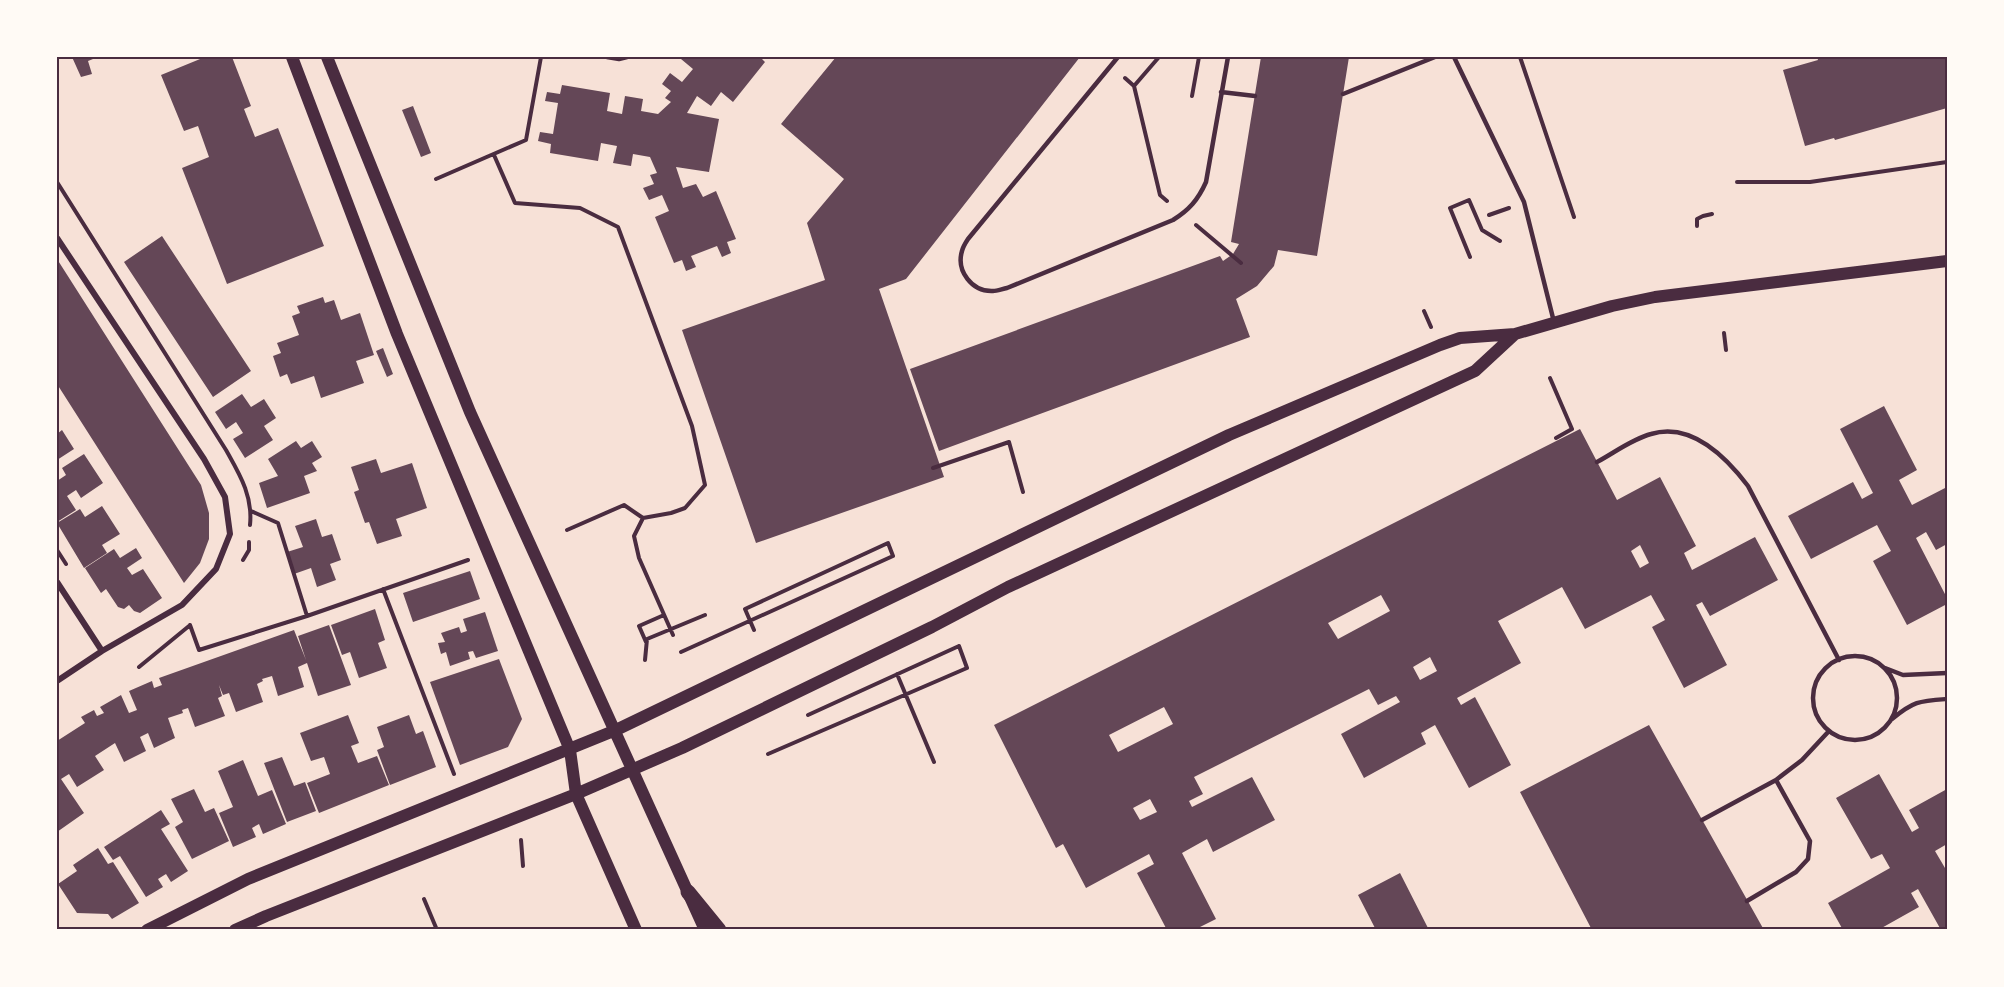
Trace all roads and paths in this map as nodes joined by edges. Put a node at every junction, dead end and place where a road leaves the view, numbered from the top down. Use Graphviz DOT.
graph roads {
  1 [pos="292,57"];
  2 [pos="327,57"];
  3 [pos="541,57"];
  4 [pos="607,57"];
  5 [pos="627,57"];
  6 [pos="1118,57"];
  7 [pos="1159,57"];
  8 [pos="1199,57"];
  9 [pos="1228,57"];
  10 [pos="1435,57"];
  11 [pos="1454,57"];
  12 [pos="1520,57"];
  13 [pos="1116,72"];
  14 [pos="1134,86"];
  15 [pos="1221,92"];
  16 [pos="1343,94"];
  17 [pos="1192,96"];
  18 [pos="1255,96"];
  19 [pos="494,155"];
  20 [pos="1947,162"];
  21 [pos="436,179"];
  22 [pos="1737,182"];
  23 [pos="1169,202"];
  24 [pos="1712,214"];
  25 [pos="1574,217"];
  26 [pos="1187,218"];
  27 [pos="1697,226"];
  28 [pos="57,238"];
  29 [pos="1500,241"];
  30 [pos="1470,257"];
  31 [pos="1947,261"];
  32 [pos="1241,263"];
  33 [pos="1554,322"];
  34 [pos="1724,333"];
  35 [pos="1515,334"];
  36 [pos="1726,350"];
  37 [pos="1550,378"];
  38 [pos="1556,438"];
  39 [pos="1597,462"];
  40 [pos="933,468"];
  41 [pos="1023,492"];
  42 [pos="252,511"];
  43 [pos="643,518"];
  44 [pos="567,530"];
  45 [pos="57,550"];
  46 [pos="470,559"];
  47 [pos="69,569"];
  48 [pos="57,582"];
  49 [pos="383,590"];
  50 [pos="664,615"];
  51 [pos="705,615"];
  52 [pos="307,616"];
  53 [pos="190,625"];
  54 [pos="639,626"];
  55 [pos="754,630"];
  56 [pos="673,635"];
  57 [pos="647,639"];
  58 [pos="647,646"];
  59 [pos="102,651"];
  60 [pos="681,652"];
  61 [pos="645,660"];
  62 [pos="1839,660"];
  63 [pos="1880,665"];
  64 [pos="893,666"];
  65 [pos="1947,673"];
  66 [pos="57,681"];
  67 [pos="1947,699"];
  68 [pos="800,718"];
  69 [pos="1890,721"];
  70 [pos="615,730"];
  71 [pos="1829,731"];
  72 [pos="570,750"];
  73 [pos="768,754"];
  74 [pos="934,762"];
  75 [pos="633,769"];
  76 [pos="1776,780"];
  77 [pos="461,793"];
  78 [pos="576,794"];
  79 [pos="1702,820"];
  80 [pos="688,891"];
  81 [pos="424,899"];
  82 [pos="1747,901"];
  83 [pos="147,930"];
  84 [pos="236,930"];
  85 [pos="437,930"];
  86 [pos="636,930"];
  87 [pos="705,930"];
  88 [pos="719,930"];
  1 -- 72 [label="main road"];
  2 -- 70 [label="main road"];
  3 -- 19 [label="path"];
  4 -- 5 [label="lane"];
  6 -- 15 [label="lane"];
  7 -- 14 [label="path"];
  8 -- 17 [label="path"];
  9 -- 15 [label="lane"];
  10 -- 16 [label="lane"];
  11 -- 33 [label="lane"];
  12 -- 25 [label="path"];
  13 -- 14 [label="path"];
  14 -- 23 [label="path"];
  15 -- 18 [label="lane"];
  19 -- 21 [label="path"];
  19 -- 43 [label="path"];
  20 -- 22 [label="path"];
  24 -- 27 [label="path"];
  26 -- 32 [label="path"];
  28 -- 59 [label="street"];
  29 -- 30 [label="path"];
  31 -- 33 [label="main road"];
  33 -- 35 [label="main road"];
  34 -- 36 [label="path"];
  35 -- 70 [label="main road"];
  35 -- 75 [label="main road"];
  37 -- 38 [label="path"];
  39 -- 62 [label="lane"];
  40 -- 41 [label="path"];
  42 -- 52 [label="path"];
  43 -- 44 [label="path"];
  43 -- 50 [label="path"];
  45 -- 47 [label="path"];
  46 -- 49 [label="path"];
  48 -- 59 [label="street"];
  49 -- 52 [label="path"];
  49 -- 77 [label="path"];
  50 -- 54 [label="path"];
  50 -- 56 [label="path"];
  51 -- 57 [label="path"];
  52 -- 53 [label="path"];
  54 -- 57 [label="path"];
  54 -- 58 [label="path"];
  55 -- 60 [label="path"];
  57 -- 61 [label="path"];
  59 -- 66 [label="street"];
  62 -- 63 [label="lane"];
  62 -- 71 [label="lane"];
  63 -- 65 [label="lane"];
  63 -- 69 [label="lane"];
  64 -- 74 [label="path"];
  67 -- 69 [label="lane"];
  68 -- 73 [label="path"];
  69 -- 71 [label="lane"];
  70 -- 72 [label="main road"];
  70 -- 75 [label="main road"];
  71 -- 76 [label="lane"];
  72 -- 77 [label="main road"];
  72 -- 78 [label="main road"];
  75 -- 78 [label="main road"];
  75 -- 80 [label="main road"];
  76 -- 79 [label="lane"];
  76 -- 82 [label="lane"];
  77 -- 83 [label="main road"];
  78 -- 84 [label="main road"];
  78 -- 86 [label="main road"];
  80 -- 87 [label="main road"];
  80 -- 88 [label="main road"];
  81 -- 85 [label="path"];
}
